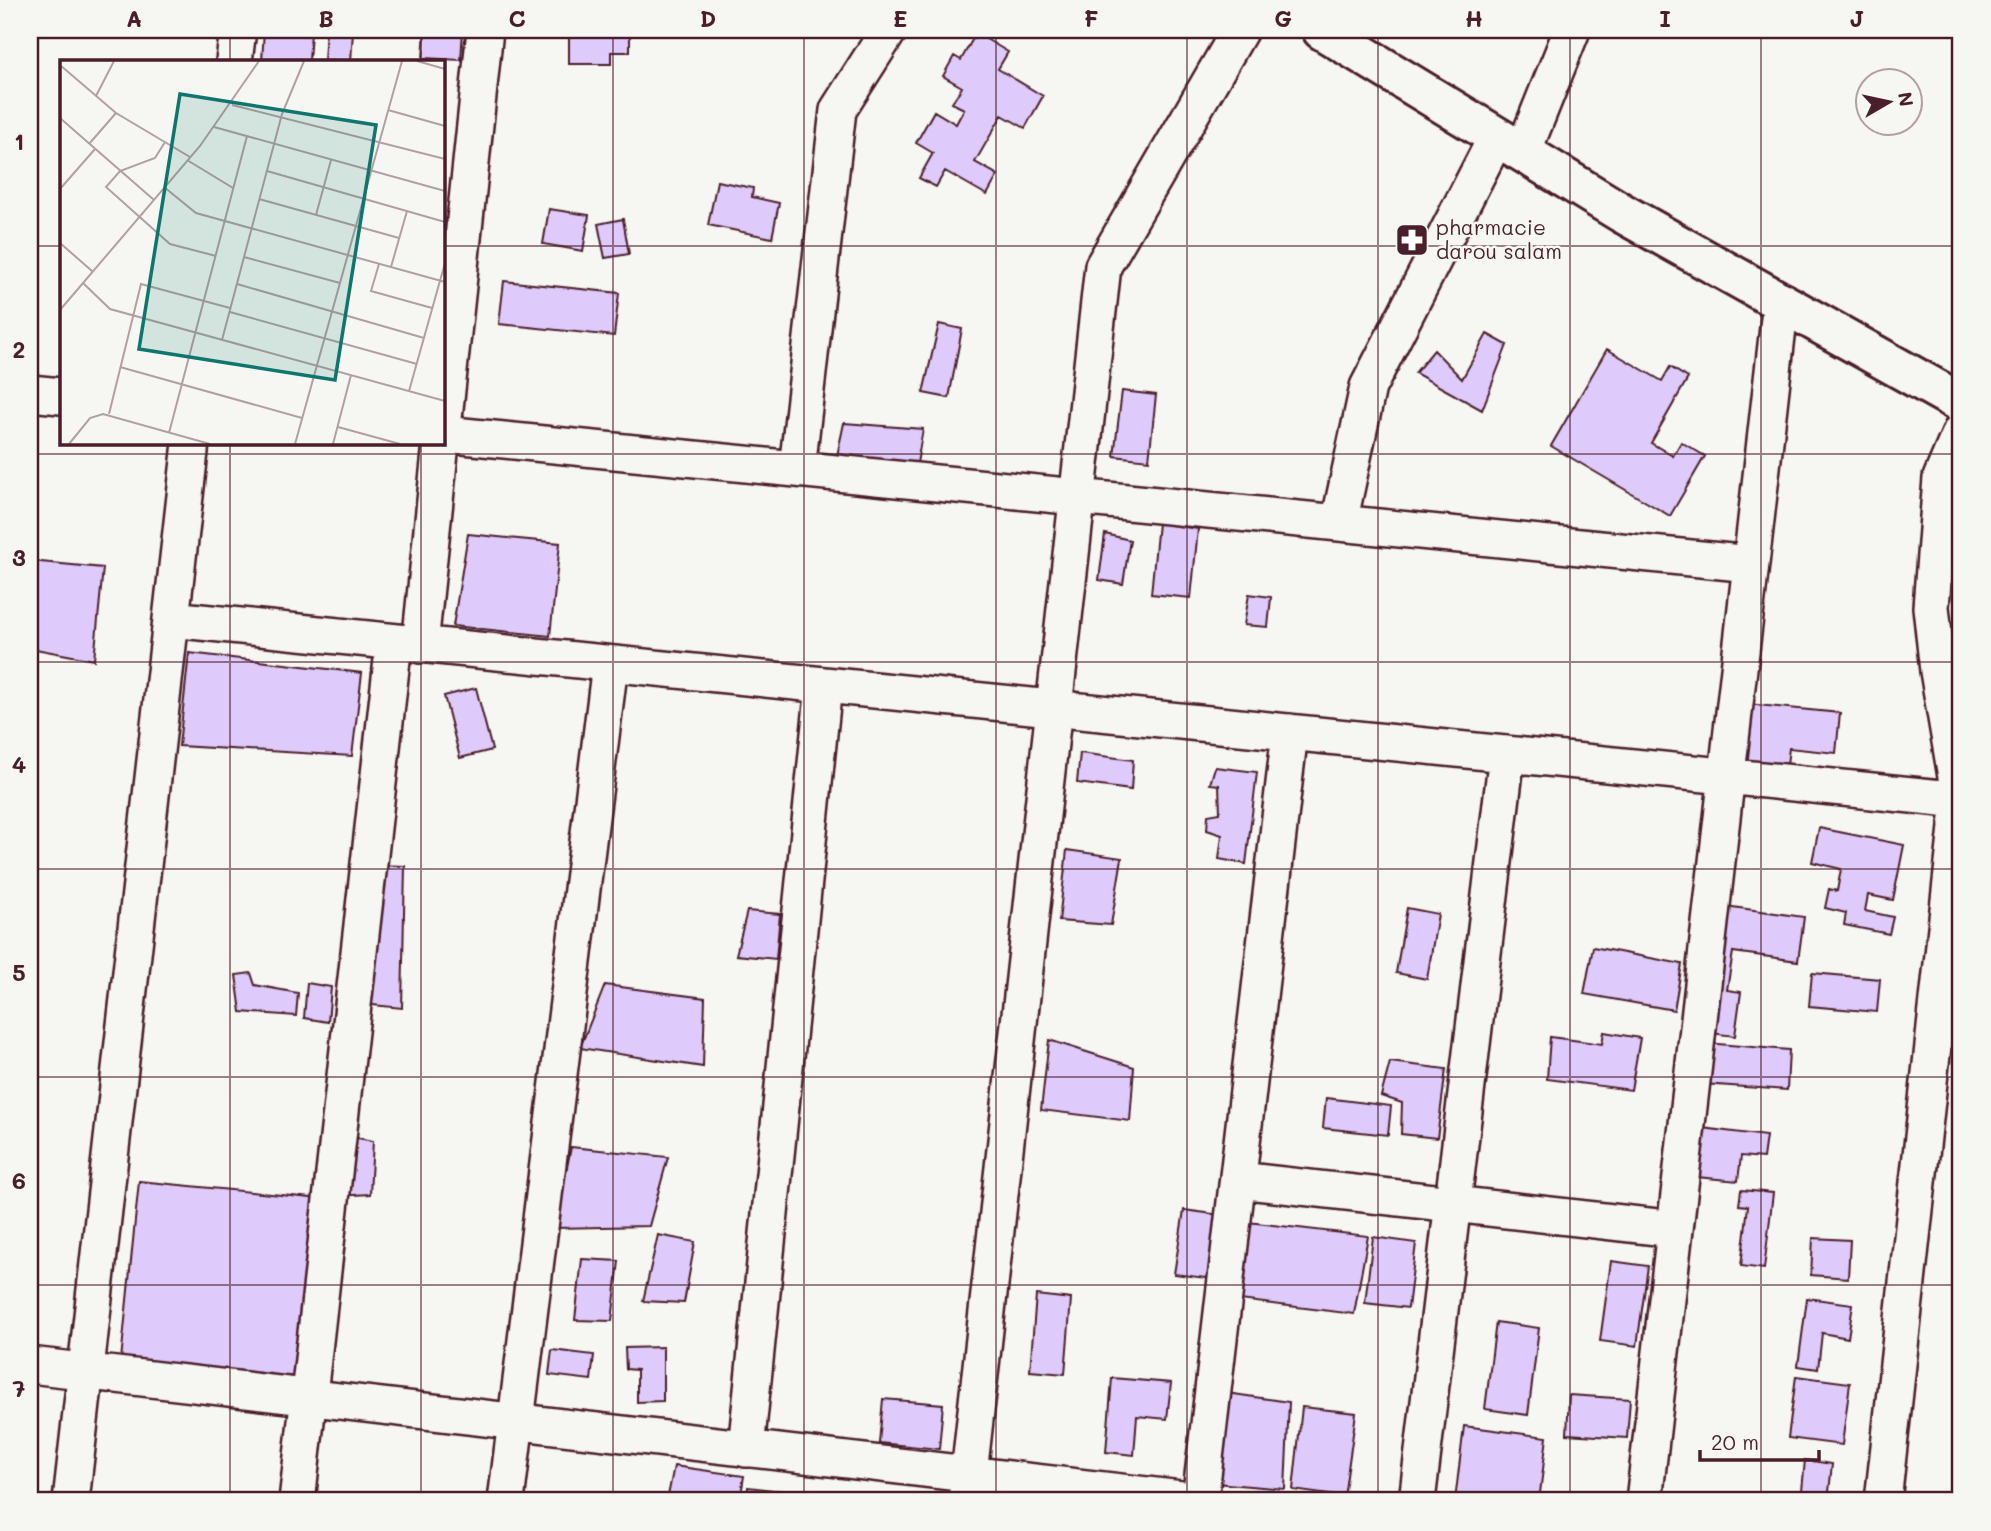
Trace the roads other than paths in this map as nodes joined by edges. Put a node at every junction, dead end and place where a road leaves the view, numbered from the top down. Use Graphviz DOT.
graph roads {
  1 [pos="238,30"];
  2 [pos="485,30"];
  3 [pos="889,30"];
  4 [pos="1240,30"];
  5 [pos="1322,30"];
  6 [pos="1572,30"];
  7 [pos="234,60"];
  8 [pos="1510,144"];
  9 [pos="1781,301"];
  10 [pos="30,393"];
  11 [pos="60,396"];
  12 [pos="1961,403"];
  13 [pos="444,419"];
  14 [pos="1961,431"];
  15 [pos="444,434"];
  16 [pos="191,444"];
  17 [pos="441,444"];
  18 [pos="797,469"];
  19 [pos="1078,497"];
  20 [pos="1339,523"];
  21 [pos="1751,564"];
  22 [pos="171,619"];
  23 [pos="407,644"];
  24 [pos="610,664"];
  25 [pos="824,685"];
  26 [pos="1054,709"];
  27 [pos="1290,732"];
  28 [pos="1507,754"];
  29 [pos="1726,777"];
  30 [pos="1961,800"];
  31 [pos="1238,1180"];
  32 [pos="1453,1204"];
  33 [pos="1675,1229"];
  34 [pos="30,1365"];
  35 [pos="86,1371"];
  36 [pos="309,1397"];
  37 [pos="516,1422"];
  38 [pos="746,1449"];
  39 [pos="967,1488"];
  40 [pos="71,1501"];
  41 [pos="297,1501"];
  42 [pos="506,1501"];
  43 [pos="1199,1501"];
  44 [pos="1417,1501"];
  45 [pos="1644,1501"];
  46 [pos="1883,1501"];
  1 -- 7 [label="street"];
  2 -- 13 [label="street"];
  3 -- 18 [label="street"];
  4 -- 19 [label="street"];
  5 -- 8 [label="street"];
  6 -- 8 [label="street"];
  8 -- 9 [label="street"];
  8 -- 20 [label="street"];
  9 -- 12 [label="street"];
  9 -- 21 [label="street"];
  10 -- 11 [label="street"];
  14 -- 30 [label="street"];
  15 -- 18 [label="street"];
  16 -- 22 [label="street"];
  17 -- 23 [label="street"];
  18 -- 19 [label="street"];
  19 -- 20 [label="street"];
  19 -- 26 [label="street"];
  20 -- 21 [label="street"];
  21 -- 29 [label="street"];
  22 -- 23 [label="street"];
  22 -- 35 [label="street"];
  23 -- 24 [label="street"];
  23 -- 36 [label="street"];
  24 -- 25 [label="street"];
  24 -- 37 [label="street"];
  25 -- 26 [label="street"];
  25 -- 38 [label="street"];
  26 -- 27 [label="street"];
  26 -- 39 [label="street"];
  27 -- 28 [label="street"];
  27 -- 31 [label="street"];
  28 -- 29 [label="street"];
  28 -- 32 [label="street"];
  29 -- 30 [label="street"];
  29 -- 33 [label="street"];
  30 -- 46 [label="street"];
  31 -- 32 [label="street"];
  31 -- 43 [label="street"];
  32 -- 33 [label="street"];
  32 -- 44 [label="street"];
  33 -- 45 [label="street"];
  34 -- 35 [label="street"];
  35 -- 36 [label="street"];
  35 -- 40 [label="street"];
  36 -- 37 [label="street"];
  36 -- 41 [label="street"];
  37 -- 38 [label="street"];
  37 -- 42 [label="street"];
  38 -- 39 [label="street"];
  39 -- 43 [label="street"];
}
